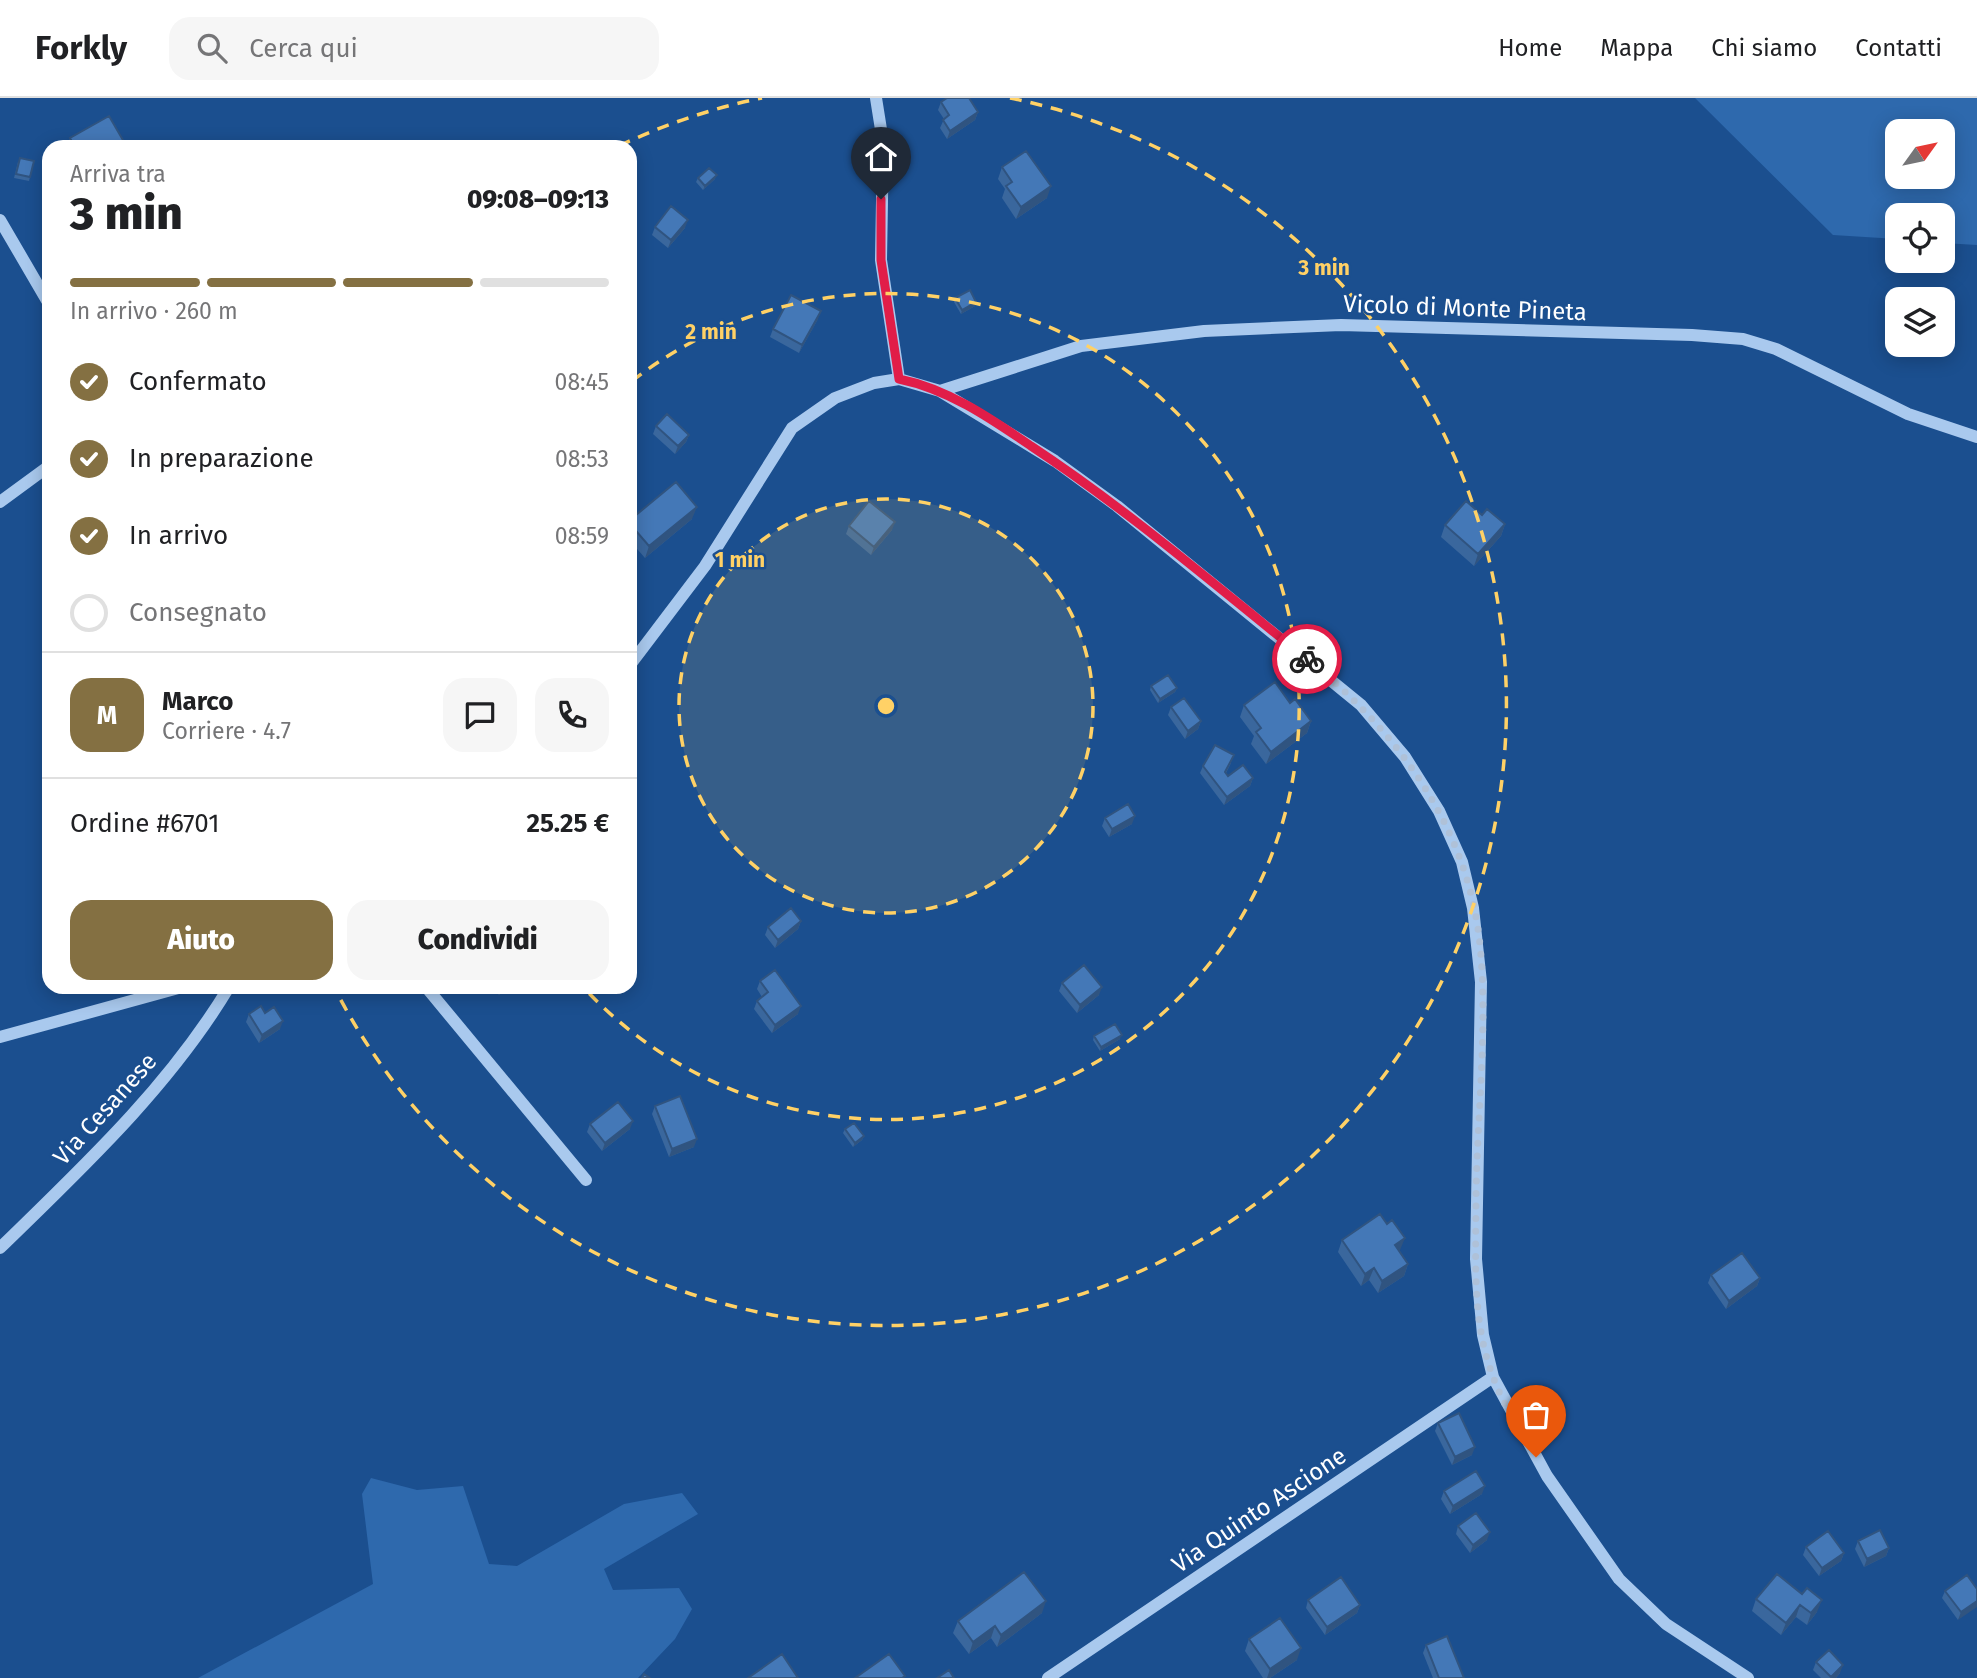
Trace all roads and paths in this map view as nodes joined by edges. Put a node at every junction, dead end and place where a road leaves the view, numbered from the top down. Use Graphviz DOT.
graph roads {
  1 [pos="876,98"];
  2 [pos="0,220"];
  3 [pos="42,292"];
  4 [pos="899,379"];
  5 [pos="940,391"];
  6 [pos="1977,437"];
  7 [pos="42,471"];
  8 [pos="0,502"];
  9 [pos="637,655"];
  10 [pos="157,994"];
  11 [pos="224,994"];
  12 [pos="432,994"];
  13 [pos="0,1037"];
  14 [pos="586,1180"];
  15 [pos="0,1248"];
  16 [pos="1493,1377"];
  17 [pos="1048,1678"];
  18 [pos="1748,1678"];
  1 -- 4 [label="street"];
  2 -- 3 [label="street"];
  4 -- 5 [label="street"];
  4 -- 9 [label="street"];
  5 -- 6 [label="street, Vicolo di Monte Pineta"];
  5 -- 16 [label="street"];
  7 -- 8 [label="street"];
  10 -- 13 [label="street"];
  11 -- 15 [label="street, Via Cesanese"];
  12 -- 14 [label="street"];
  16 -- 17 [label="street, Via Quinto Ascione"];
  16 -- 18 [label="street"];
}
